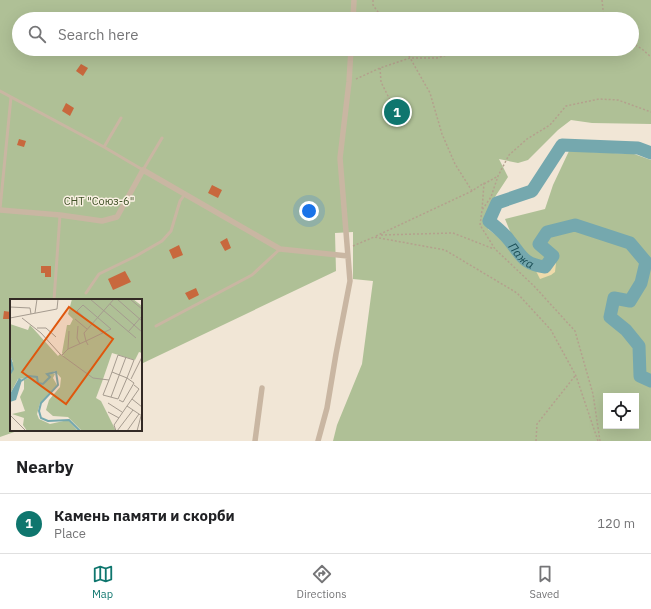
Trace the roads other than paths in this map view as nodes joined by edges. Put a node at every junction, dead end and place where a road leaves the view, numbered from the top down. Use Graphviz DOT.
graph roads {
  1 [pos="354,0"];
  2 [pos="353,12"];
  3 [pos="351,56"];
  4 [pos="0,91"];
  5 [pos="11,97"];
  6 [pos="121,118"];
  7 [pos="162,138"];
  8 [pos="104,147"];
  9 [pos="144,170"];
  10 [pos="185,194"];
  11 [pos="0,210"];
  12 [pos="60,215"];
  13 [pos="280,249"];
  14 [pos="348,256"];
  15 [pos="86,293"];
  16 [pos="54,299"];
  17 [pos="156,326"];
  18 [pos="262,388"];
  19 [pos="255,441"];
  20 [pos="318,441"];
  1 -- 2 [label="street"];
  3 -- 14 [label="street"];
  4 -- 5 [label="lane"];
  5 -- 8 [label="lane"];
  5 -- 11 [label="lane"];
  6 -- 8 [label="lane"];
  7 -- 9 [label="lane"];
  8 -- 9 [label="lane"];
  9 -- 10 [label="street"];
  9 -- 12 [label="street"];
  10 -- 13 [label="street"];
  10 -- 15 [label="lane"];
  11 -- 12 [label="street"];
  12 -- 16 [label="lane"];
  13 -- 14 [label="street"];
  13 -- 17 [label="lane"];
  14 -- 20 [label="street"];
  18 -- 19 [label="street"];
}
